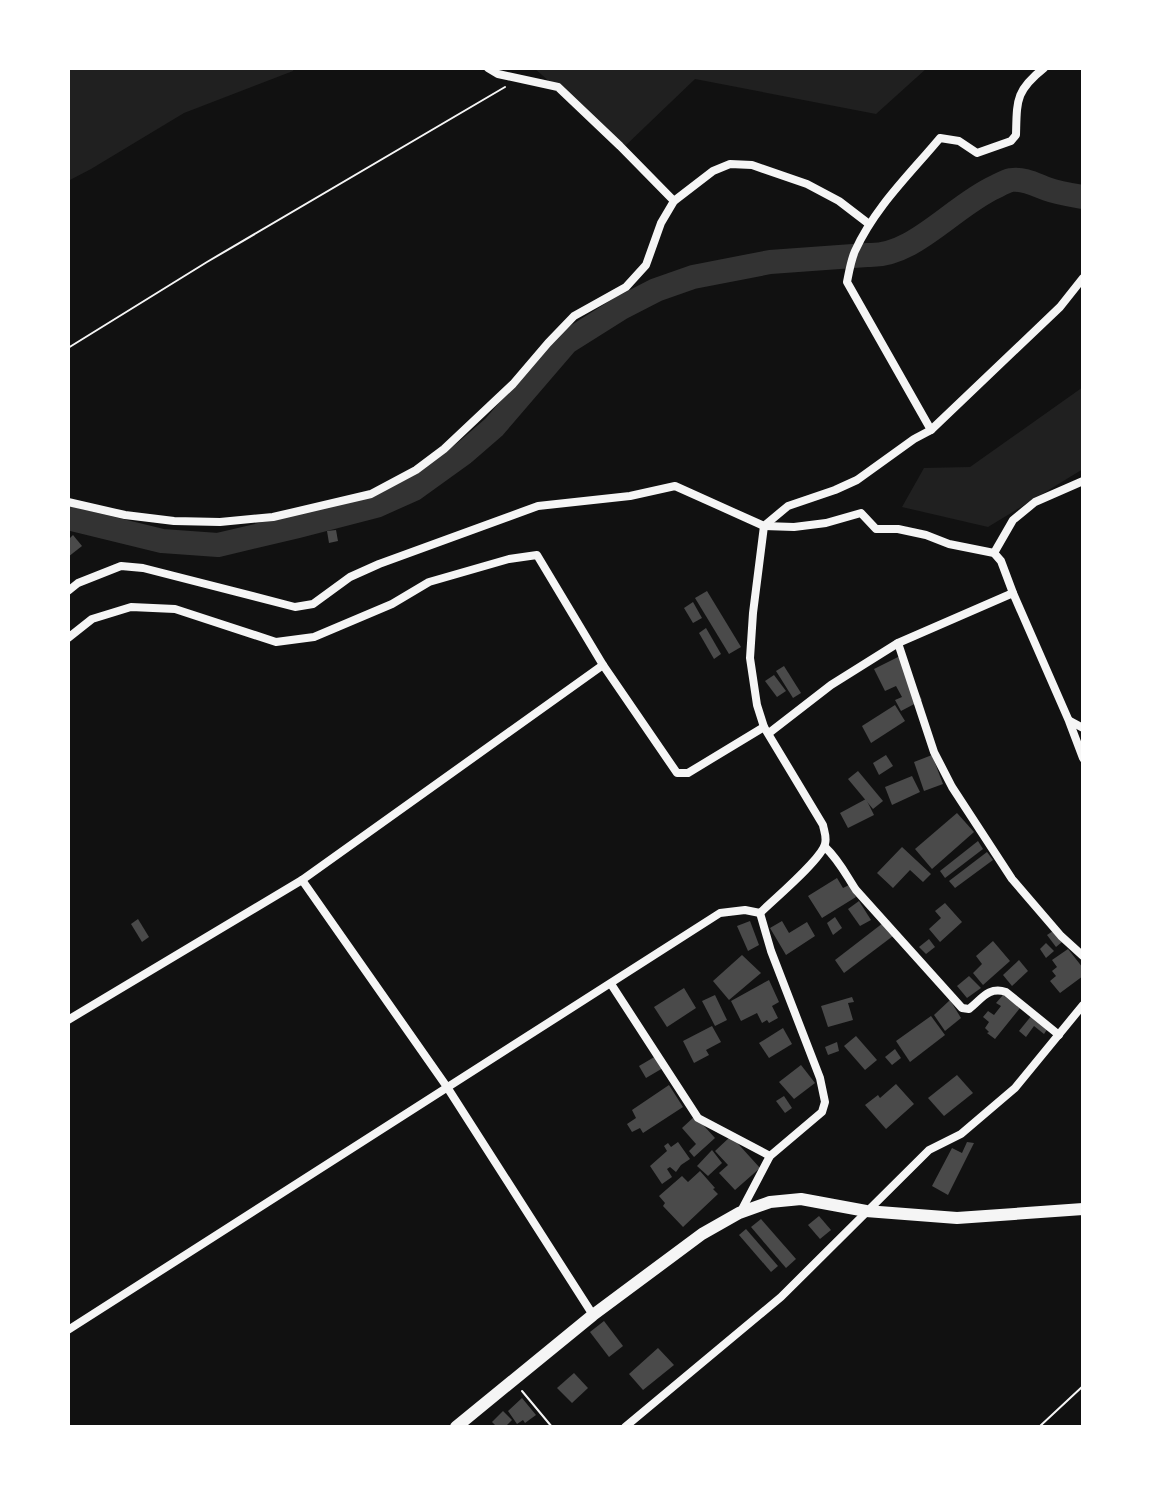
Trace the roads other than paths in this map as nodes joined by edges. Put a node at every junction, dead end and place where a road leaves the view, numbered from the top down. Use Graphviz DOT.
graph roads {
  1 [pos="488,68"];
  2 [pos="1044,68"];
  3 [pos="674,201"];
  4 [pos="869,224"];
  5 [pos="1083,278"];
  6 [pos="931,430"];
  7 [pos="1083,481"];
  8 [pos="68,502"];
  9 [pos="764,526"];
  10 [pos="994,553"];
  11 [pos="68,591"];
  12 [pos="1013,593"];
  13 [pos="68,638"];
  14 [pos="898,643"];
  15 [pos="603,665"];
  16 [pos="1069,721"];
  17 [pos="1083,728"];
  18 [pos="767,730"];
  19 [pos="1083,758"];
  20 [pos="825,847"];
  21 [pos="302,880"];
  22 [pos="760,913"];
  23 [pos="1083,956"];
  24 [pos="611,984"];
  25 [pos="1083,1005"];
  26 [pos="68,1020"];
  27 [pos="1059,1035"];
  28 [pos="447,1087"];
  29 [pos="770,1156"];
  30 [pos="1083,1209"];
  31 [pos="866,1211"];
  32 [pos="739,1213"];
  33 [pos="593,1315"];
  34 [pos="68,1330"];
  35 [pos="456,1427"];
  36 [pos="625,1427"];
  1 -- 3 [label="street"];
  2 -- 4 [label="street"];
  3 -- 4 [label="street"];
  3 -- 8 [label="street"];
  4 -- 6 [label="street"];
  5 -- 6 [label="street"];
  6 -- 9 [label="street"];
  7 -- 10 [label="street"];
  9 -- 10 [label="street"];
  9 -- 11 [label="street"];
  9 -- 18 [label="street"];
  10 -- 12 [label="street"];
  12 -- 14 [label="street"];
  12 -- 16 [label="street"];
  13 -- 15 [label="street"];
  14 -- 18 [label="street"];
  14 -- 23 [label="street"];
  15 -- 18 [label="street"];
  15 -- 21 [label="street"];
  16 -- 17 [label="street"];
  16 -- 19 [label="street"];
  18 -- 20 [label="street"];
  20 -- 22 [label="street"];
  20 -- 27 [label="street"];
  21 -- 26 [label="street"];
  21 -- 28 [label="street"];
  22 -- 24 [label="street"];
  22 -- 29 [label="street"];
  24 -- 28 [label="street"];
  24 -- 29 [label="street"];
  25 -- 27 [label="street"];
  27 -- 31 [label="street"];
  28 -- 33 [label="street"];
  28 -- 34 [label="street"];
  29 -- 32 [label="street"];
  30 -- 31 [label="main road"];
  31 -- 32 [label="main road"];
  31 -- 36 [label="street"];
  32 -- 33 [label="main road"];
  33 -- 35 [label="main road"];
}
